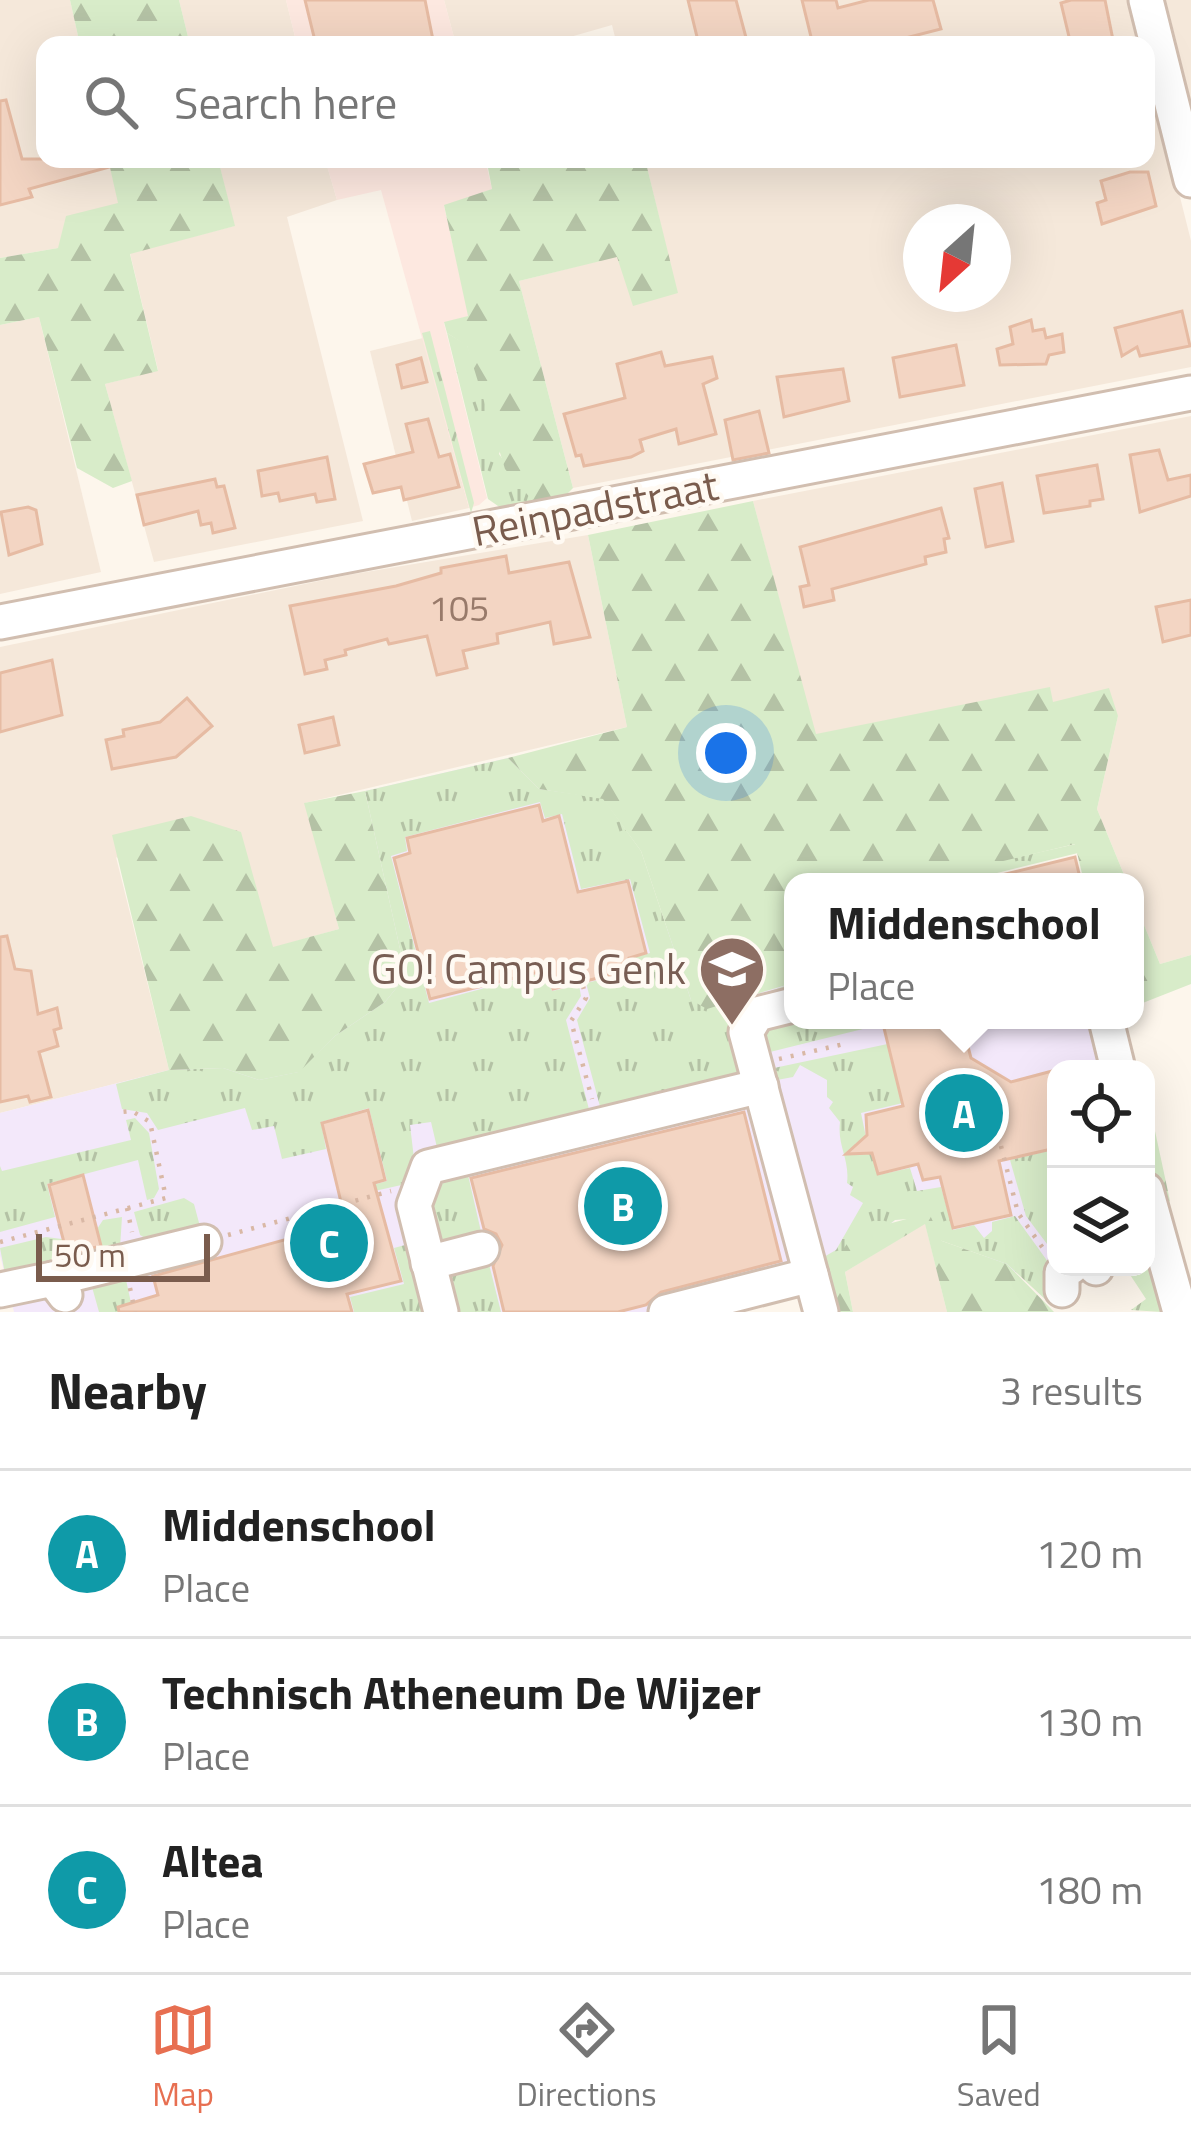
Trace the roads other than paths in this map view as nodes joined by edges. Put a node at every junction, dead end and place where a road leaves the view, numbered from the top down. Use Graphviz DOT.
graph roads {
  1 [pos="1146,0"];
  2 [pos="1191,180"];
  3 [pos="1191,393"];
  4 [pos="0,622"];
  5 [pos="784,1008"];
  6 [pos="1108,1029"];
  7 [pos="1116,1060"];
  8 [pos="758,1075"];
  9 [pos="422,1132"];
  10 [pos="428,1168"];
  11 [pos="1155,1231"];
  12 [pos="204,1242"];
  13 [pos="482,1250"];
  14 [pos="428,1263"];
  15 [pos="811,1275"];
  16 [pos="0,1290"];
  17 [pos="441,1312"];
  18 [pos="666,1312"];
  19 [pos="821,1312"];
  20 [pos="1180,1312"];
  1 -- 2 [label="street"];
  3 -- 4 [label="street, Reinpadstraat"];
  5 -- 8 [label="street"];
  6 -- 7 [label="street"];
  8 -- 10 [label="street"];
  8 -- 15 [label="street"];
  9 -- 10 [label="street"];
  10 -- 14 [label="street"];
  11 -- 20 [label="street"];
  12 -- 16 [label="street"];
  13 -- 14 [label="street"];
  14 -- 17 [label="street"];
  15 -- 18 [label="street"];
  15 -- 19 [label="street"];
}
